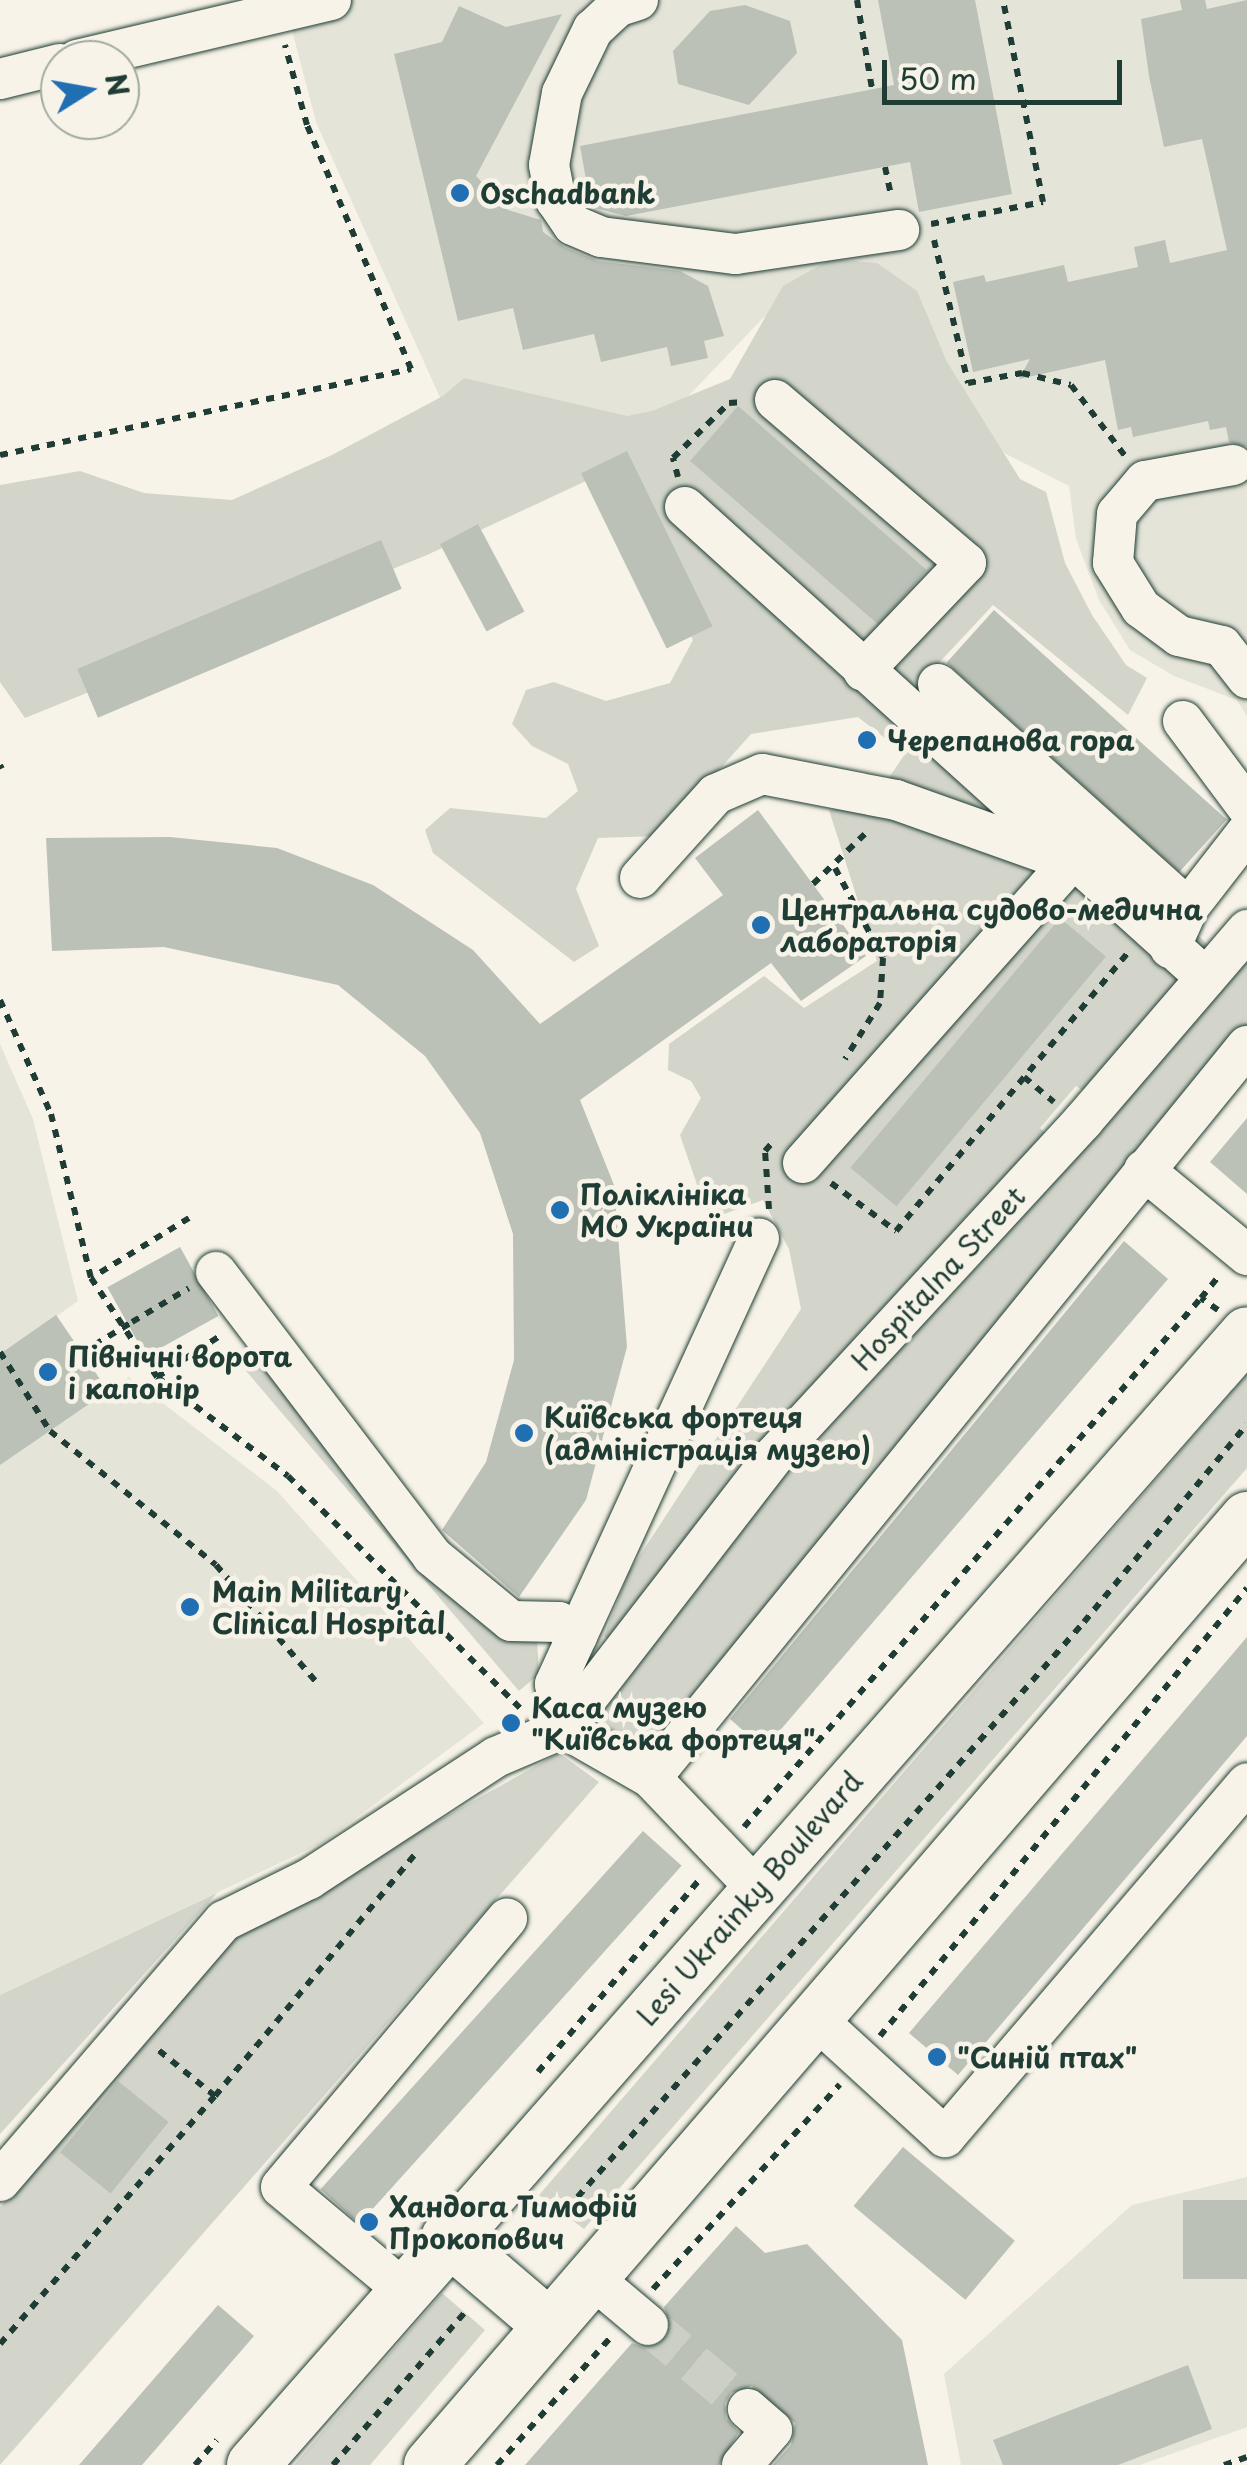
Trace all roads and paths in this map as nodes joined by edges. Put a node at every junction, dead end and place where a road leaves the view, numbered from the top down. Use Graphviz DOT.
graph roads {
  1 [pos="331,0"];
  2 [pos="638,0"];
  3 [pos="856,0"];
  4 [pos="1003,0"];
  5 [pos="276,10"];
  6 [pos="140,44"];
  7 [pos="40,69"];
  8 [pos="0,80"];
  9 [pos="872,89"];
  10 [pos="914,227"];
  11 [pos="941,268"];
  12 [pos="776,400"];
  13 [pos="0,455"];
  14 [pos="1234,465"];
  15 [pos="1145,481"];
  16 [pos="685,508"];
  17 [pos="863,671"];
  18 [pos="1247,678"];
  19 [pos="938,684"];
  20 [pos="1183,721"];
  21 [pos="896,800"];
  22 [pos="1247,807"];
  23 [pos="1247,832"];
  24 [pos="1070,862"];
  25 [pos="835,868"];
  26 [pos="640,878"];
  27 [pos="813,884"];
  28 [pos="1188,908"];
  29 [pos="1247,930"];
  30 [pos="1159,938"];
  31 [pos="1206,978"];
  32 [pos="0,1000"];
  33 [pos="1247,1046"];
  34 [pos="842,1062"];
  35 [pos="1024,1077"];
  36 [pos="1063,1110"];
  37 [pos="790,1150"];
  38 [pos="1144,1170"];
  39 [pos="189,1218"];
  40 [pos="764,1226"];
  41 [pos="1244,1252"];
  42 [pos="216,1272"];
  43 [pos="91,1278"];
  44 [pos="1201,1298"];
  45 [pos="1235,1324"];
  46 [pos="214,1340"];
  47 [pos="0,1352"];
  48 [pos="82,1353"];
  49 [pos="157,1377"];
  50 [pos="1247,1424"];
  51 [pos="1247,1518"];
  52 [pos="1247,1588"];
  53 [pos="577,1636"];
  54 [pos="319,1685"];
  55 [pos="526,1714"];
  56 [pos="564,1728"];
  57 [pos="651,1778"];
  58 [pos="1247,1784"];
  59 [pos="422,1845"];
  60 [pos="740,1870"];
  61 [pos="507,1920"];
  62 [pos="818,2021"];
  63 [pos="132,2028"];
  64 [pos="860,2060"];
  65 [pos="536,2074"];
  66 [pos="215,2096"];
  67 [pos="0,2181"];
  68 [pos="567,2209"];
  69 [pos="448,2238"];
  70 [pos="592,2278"];
  71 [pos="404,2290"];
  72 [pos="465,2312"];
  73 [pos="640,2318"];
  74 [pos="550,2326"];
  75 [pos="0,2344"];
  76 [pos="748,2410"];
  77 [pos="1247,2457"];
  78 [pos="253,2465"];
  79 [pos="333,2465"];
  80 [pos="430,2465"];
  81 [pos="497,2465"];
  82 [pos="742,2465"];
  83 [pos="1224,2465"];
  1 -- 5 [label="street"];
  2 -- 10 [label="street"];
  3 -- 9 [label="path"];
  4 -- 10 [label="path"];
  5 -- 6 [label="street"];
  5 -- 13 [label="path"];
  7 -- 8 [label="street"];
  11 -- 15 [label="path"];
  12 -- 16 [label="path"];
  12 -- 17 [label="street"];
  14 -- 15 [label="street"];
  15 -- 18 [label="street"];
  16 -- 17 [label="street"];
  17 -- 24 [label="street"];
  19 -- 28 [label="street"];
  20 -- 22 [label="street"];
  21 -- 24 [label="street"];
  21 -- 25 [label="path"];
  21 -- 26 [label="street"];
  23 -- 28 [label="street"];
  24 -- 30 [label="street"];
  24 -- 37 [label="street"];
  25 -- 27 [label="path"];
  25 -- 34 [label="path"];
  28 -- 30 [label="street"];
  29 -- 31 [label="street, Hospitalna Street"];
  30 -- 31 [label="street"];
  30 -- 35 [label="path"];
  31 -- 56 [label="street, Hospitalna Street"];
  32 -- 43 [label="path"];
  33 -- 38 [label="street"];
  35 -- 36 [label="path"];
  35 -- 37 [label="path"];
  37 -- 40 [label="path"];
  38 -- 41 [label="street"];
  38 -- 57 [label="street"];
  39 -- 43 [label="path"];
  40 -- 53 [label="street"];
  41 -- 44 [label="path"];
  42 -- 48 [label="path, bridge"];
  42 -- 53 [label="street"];
  43 -- 49 [label="path"];
  44 -- 45 [label="path"];
  44 -- 60 [label="path"];
  45 -- 60 [label="main road, Lesi Ukrainky Boulevard"];
  46 -- 49 [label="path"];
  47 -- 54 [label="path"];
  49 -- 55 [label="path"];
  50 -- 68 [label="path"];
  51 -- 62 [label="main road"];
  52 -- 64 [label="path"];
  53 -- 56 [label="street"];
  56 -- 57 [label="street"];
  56 -- 63 [label="street"];
  57 -- 60 [label="street"];
  58 -- 64 [label="street"];
  59 -- 66 [label="path"];
  60 -- 65 [label="path"];
  60 -- 69 [label="main road, Lesi Ukrainky Boulevard"];
  61 -- 71 [label="street"];
  62 -- 64 [label="street"];
  62 -- 70 [label="main road"];
  63 -- 66 [label="path"];
  63 -- 67 [label="street"];
  64 -- 73 [label="path"];
  66 -- 75 [label="path"];
  69 -- 71 [label="main road, Lesi Ukrainky Boulevard"];
  69 -- 74 [label="main road"];
  70 -- 73 [label="street"];
  70 -- 74 [label="main road"];
  71 -- 78 [label="main road, Lesi Ukrainky Boulevard"];
  72 -- 79 [label="path"];
  73 -- 81 [label="path"];
  74 -- 80 [label="main road"];
  76 -- 82 [label="street"];
  77 -- 83 [label="path"];
}
